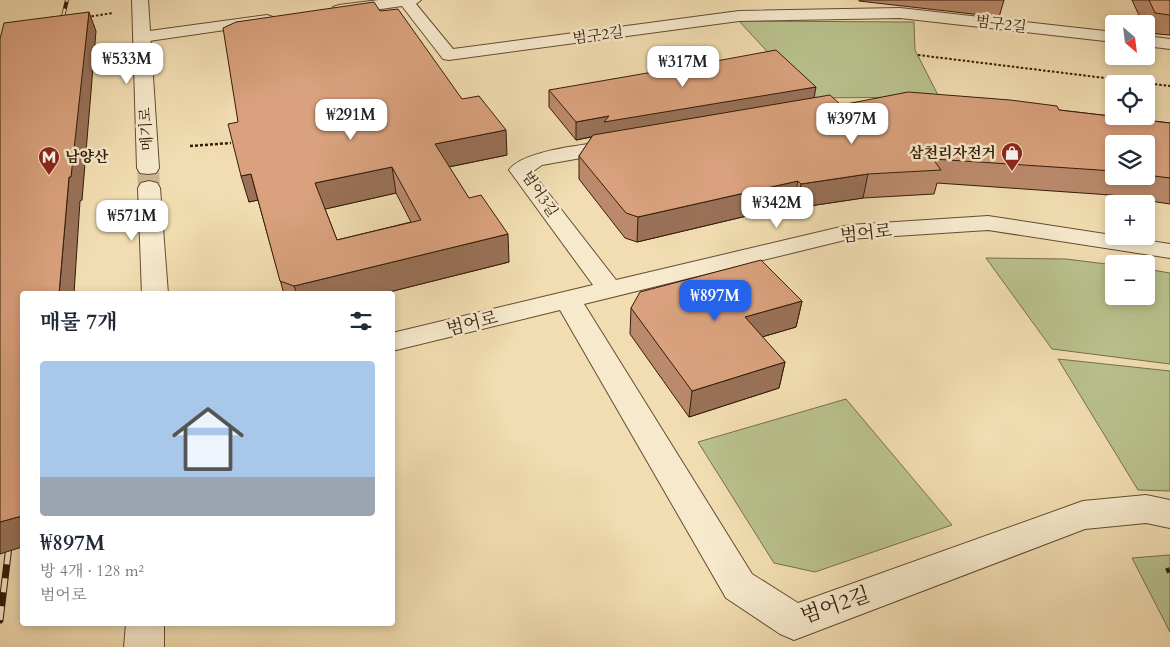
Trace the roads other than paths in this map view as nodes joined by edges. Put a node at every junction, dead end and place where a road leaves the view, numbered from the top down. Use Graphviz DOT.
graph roads {
  1 [pos="409,0"];
  2 [pos="140,5"];
  3 [pos="328,12"];
  4 [pos="279,18"];
  5 [pos="1105,36"];
  6 [pos="142,37"];
  7 [pos="1155,42"];
  8 [pos="1170,44"];
  9 [pos="634,143"];
  10 [pos="1170,251"];
  11 [pos="610,290"];
  12 [pos="155,291"];
  13 [pos="568,300"];
  14 [pos="395,341"];
  15 [pos="1170,514"];
  16 [pos="145,626"];
  17 [pos="144,647"];
  1 -- 3 [label="street"];
  1 -- 5 [label="street, 범구2길"];
  2 -- 6 [label="street, 메기로"];
  4 -- 6 [label="street"];
  6 -- 12 [label="street, 메기로"];
  7 -- 8 [label="street"];
  9 -- 11 [label="street, 범어3길"];
  10 -- 11 [label="street, 범어로"];
  11 -- 13 [label="street, 범어로"];
  13 -- 14 [label="street, 범어로"];
  13 -- 15 [label="street, 범어2길"];
  16 -- 17 [label="street"];
}
